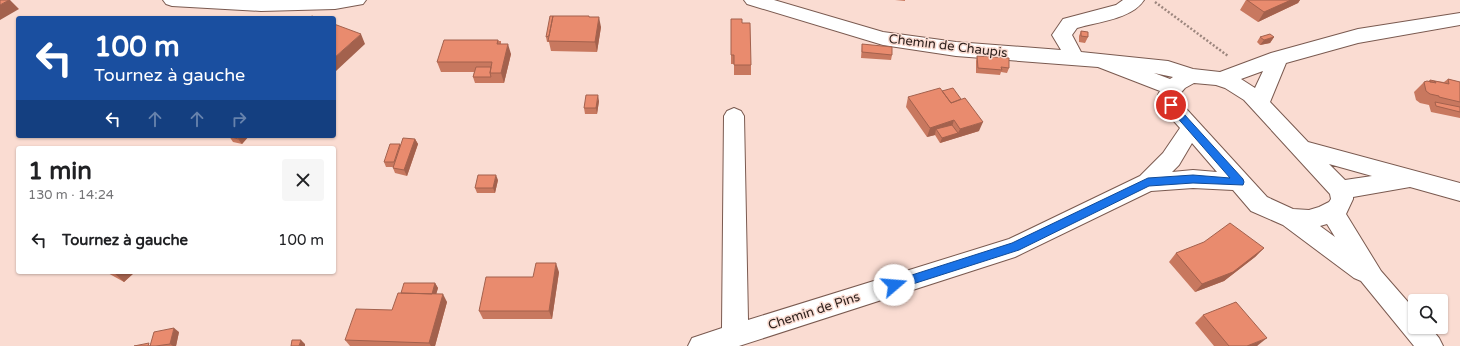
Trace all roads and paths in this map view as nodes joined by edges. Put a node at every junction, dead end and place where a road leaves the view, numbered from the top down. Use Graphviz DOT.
graph roads {
  1 [pos="172,0"];
  2 [pos="357,0"];
  3 [pos="753,0"];
  4 [pos="1135,0"];
  5 [pos="1148,0"];
  6 [pos="1460,19"];
  7 [pos="1075,58"];
  8 [pos="1278,58"];
  9 [pos="1100,60"];
  10 [pos="1248,69"];
  11 [pos="1192,76"];
  12 [pos="1220,79"];
  13 [pos="1172,88"];
  14 [pos="1259,103"];
  15 [pos="734,116"];
  16 [pos="1191,128"];
  17 [pos="1301,148"];
  18 [pos="1415,179"];
  19 [pos="1148,182"];
  20 [pos="1240,182"];
  21 [pos="1340,190"];
  22 [pos="1460,192"];
  23 [pos="1332,212"];
  24 [pos="1290,218"];
  25 [pos="1372,278"];
  26 [pos="735,336"];
  27 [pos="701,346"];
  28 [pos="1430,346"];
  1 -- 2 [label="street"];
  3 -- 7 [label="street, Chemin de Chaupis"];
  4 -- 7 [label="street"];
  5 -- 10 [label="path"];
  6 -- 8 [label="street"];
  7 -- 9 [label="street, Chemin de Chaupis"];
  8 -- 10 [label="street"];
  8 -- 14 [label="street"];
  9 -- 11 [label="street, Chemin de Chaupis"];
  9 -- 13 [label="street, Chemin de Chaupis"];
  10 -- 12 [label="street"];
  11 -- 12 [label="street, Chemin de Chaupis"];
  11 -- 13 [label="street"];
  12 -- 14 [label="street"];
  13 -- 16 [label="street"];
  14 -- 17 [label="street"];
  15 -- 26 [label="street"];
  16 -- 19 [label="street, Chemin de Pins"];
  16 -- 20 [label="street"];
  17 -- 18 [label="street"];
  17 -- 21 [label="street"];
  18 -- 21 [label="street"];
  18 -- 22 [label="street"];
  19 -- 20 [label="street, Chemin de Pins"];
  19 -- 26 [label="street, Chemin de Pins"];
  20 -- 24 [label="street"];
  21 -- 23 [label="street"];
  23 -- 24 [label="street"];
  23 -- 25 [label="street"];
  24 -- 25 [label="street"];
  25 -- 28 [label="street"];
  26 -- 27 [label="street, Chemin de Pins"];
}
